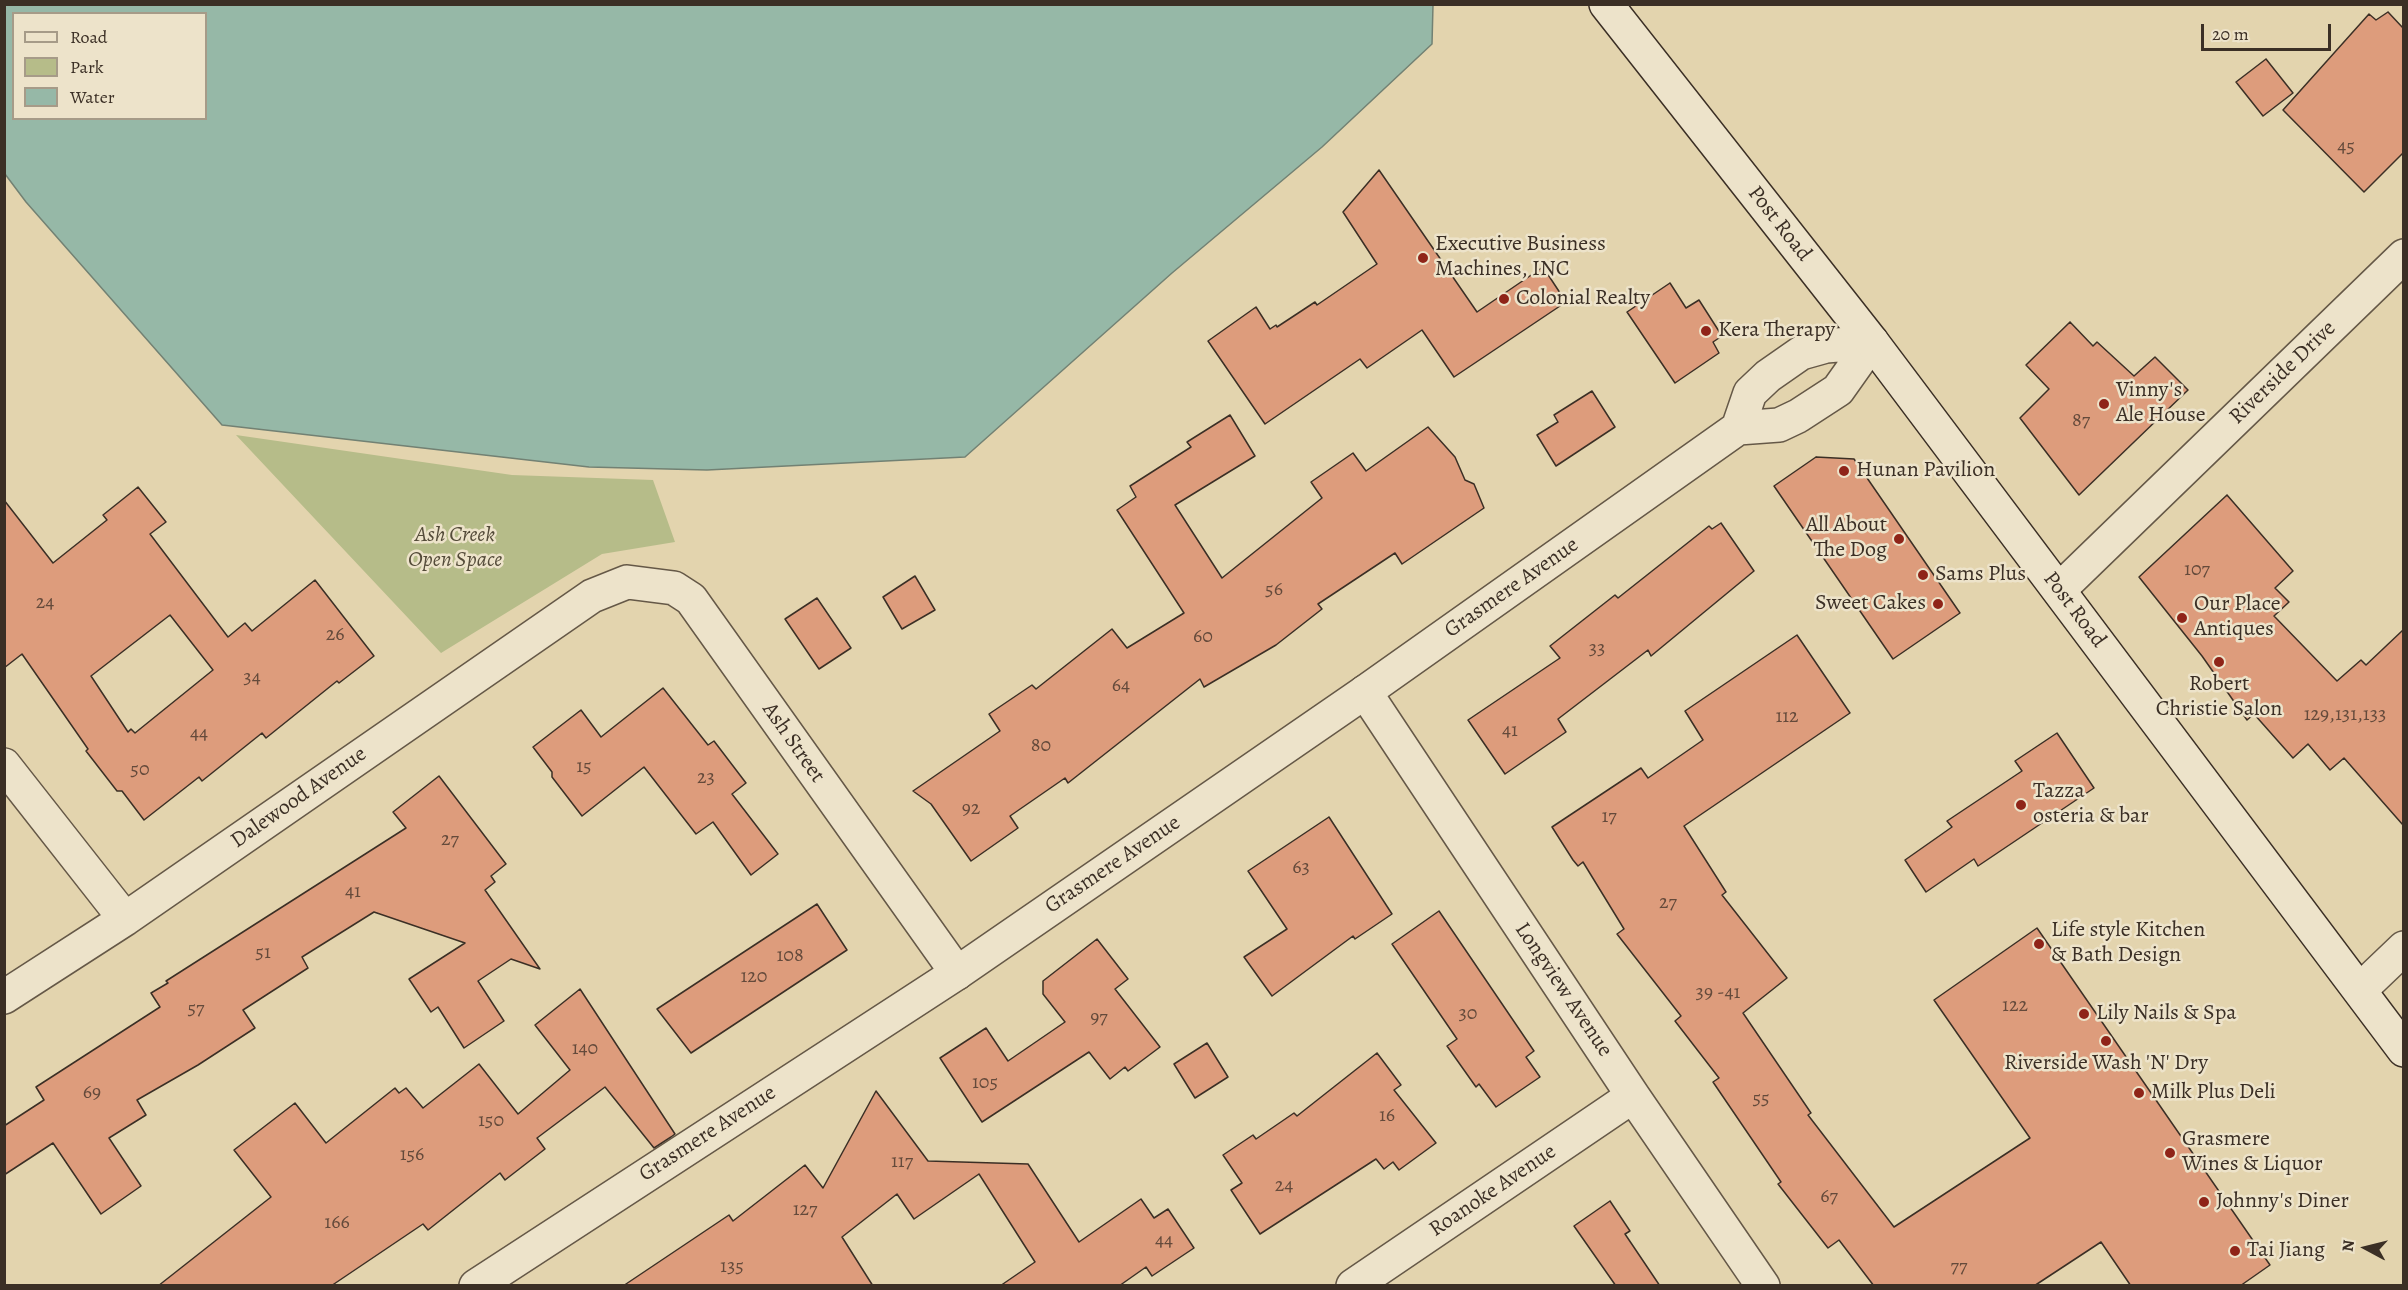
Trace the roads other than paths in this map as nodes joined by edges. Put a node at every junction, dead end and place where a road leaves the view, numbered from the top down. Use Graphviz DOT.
graph roads {
  1 [pos="1606,4"];
  2 [pos="2403,256"];
  3 [pos="1872,342"];
  4 [pos="1738,428"];
  5 [pos="2059,590"];
  6 [pos="592,596"];
  7 [pos="1365,692"];
  8 [pos="4,765"];
  9 [pos="125,919"];
  10 [pos="2403,948"];
  11 [pos="957,973"];
  12 [pos="2360,990"];
  13 [pos="4,997"];
  14 [pos="2403,1050"];
  15 [pos="1633,1096"];
  16 [pos="476,1286"];
  17 [pos="1353,1286"];
  18 [pos="1763,1286"];
  1 -- 3 [label="street, Post Road"];
  2 -- 5 [label="street, Riverside Drive"];
  3 -- 4 [label="street"];
  3 -- 4 [label="street"];
  3 -- 5 [label="street, Post Road"];
  4 -- 7 [label="street, Grasmere Avenue"];
  5 -- 12 [label="street, Post Road"];
  6 -- 9 [label="street, Dalewood Avenue"];
  6 -- 11 [label="street, Ash Street"];
  7 -- 11 [label="street, Grasmere Avenue"];
  7 -- 15 [label="street, Longview Avenue"];
  8 -- 9 [label="street"];
  9 -- 13 [label="street, Dalewood Avenue"];
  10 -- 12 [label="street"];
  11 -- 16 [label="street, Grasmere Avenue"];
  12 -- 14 [label="street, Post Road"];
  15 -- 17 [label="street, Roanoke Avenue"];
  15 -- 18 [label="street, Longview Avenue"];
}
